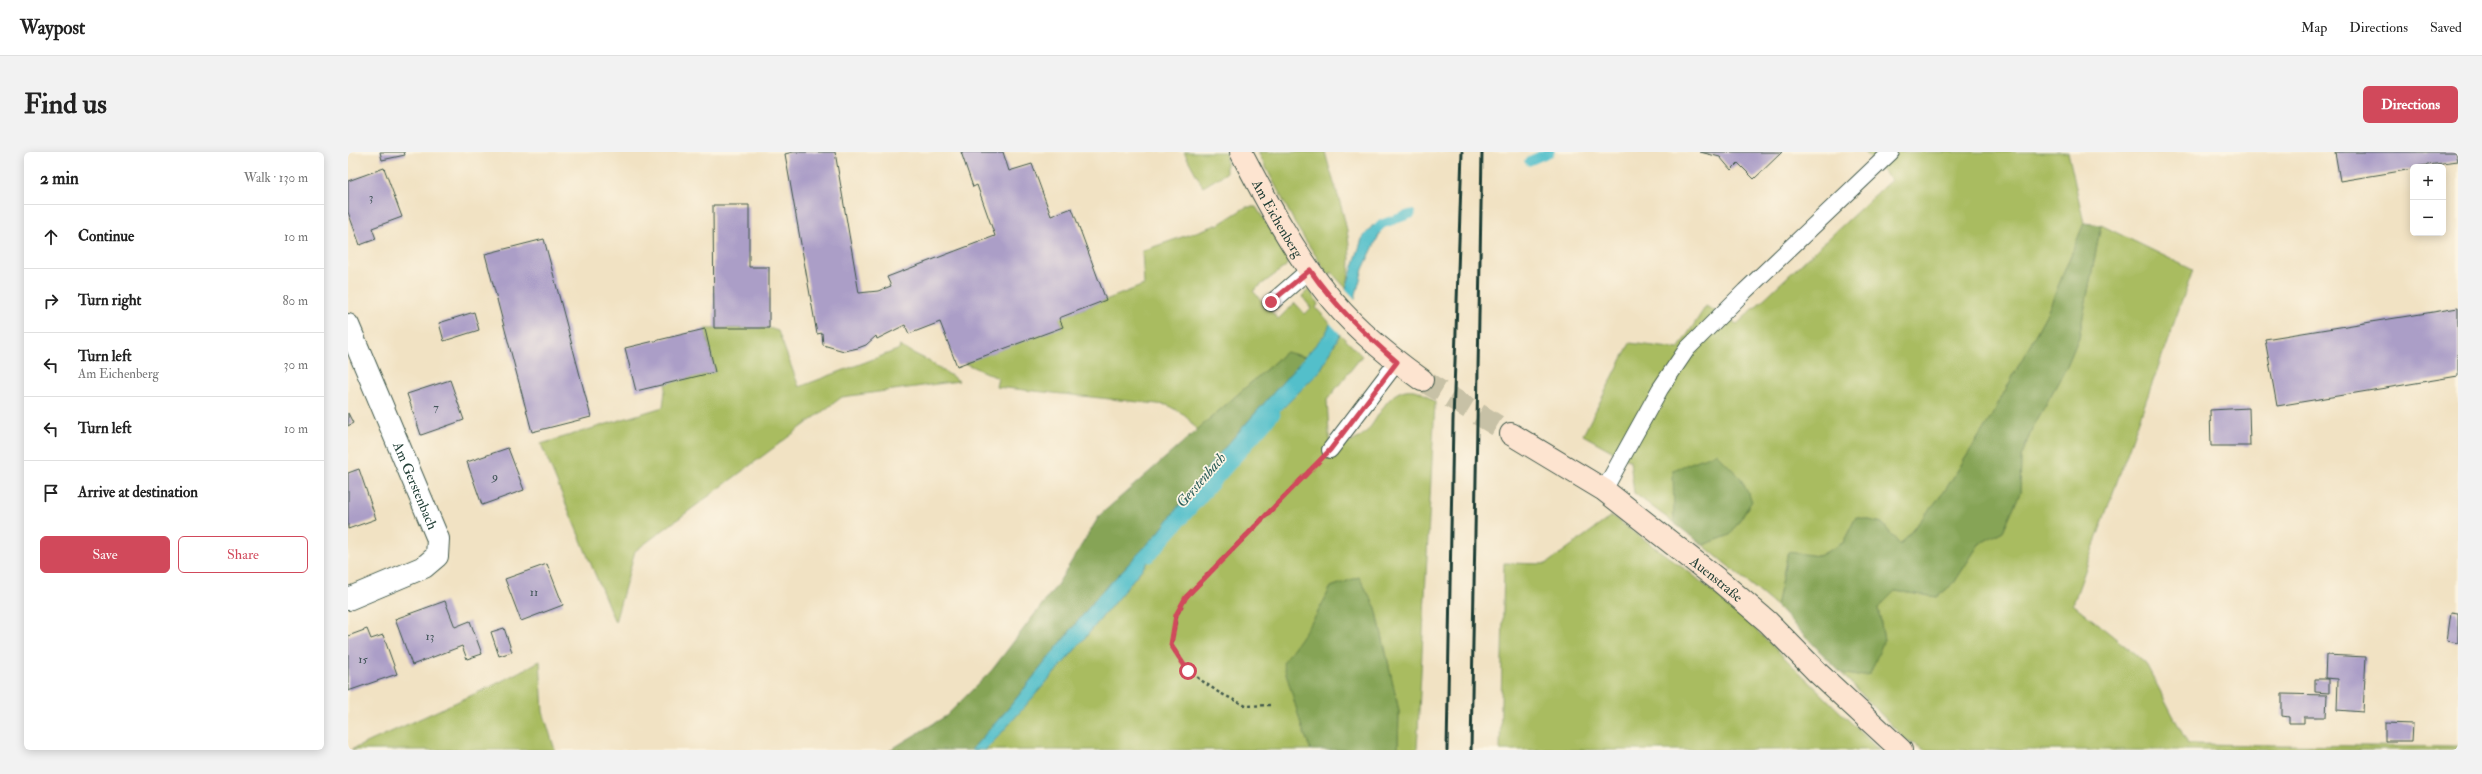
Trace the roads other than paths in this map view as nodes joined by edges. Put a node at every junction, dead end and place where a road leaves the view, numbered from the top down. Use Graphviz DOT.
graph roads {
  1 [pos="1241,152"];
  2 [pos="1891,152"];
  3 [pos="1310,270"];
  4 [pos="1271,302"];
  5 [pos="348,325"];
  6 [pos="1397,362"];
  7 [pos="1422,380"];
  8 [pos="1511,434"];
  9 [pos="1330,450"];
  10 [pos="1604,490"];
  11 [pos="348,599"];
  12 [pos="1901,750"];
  1 -- 3 [label="street, Am Eichenberg"];
  2 -- 10 [label="lane"];
  3 -- 4 [label="lane"];
  3 -- 6 [label="street, Am Eichenberg"];
  5 -- 11 [label="street, Am Gerstenbach"];
  6 -- 7 [label="street, Am Eichenberg"];
  6 -- 9 [label="lane"];
  8 -- 10 [label="street, Auenstraße"];
  10 -- 12 [label="street, Auenstraße"];
}
